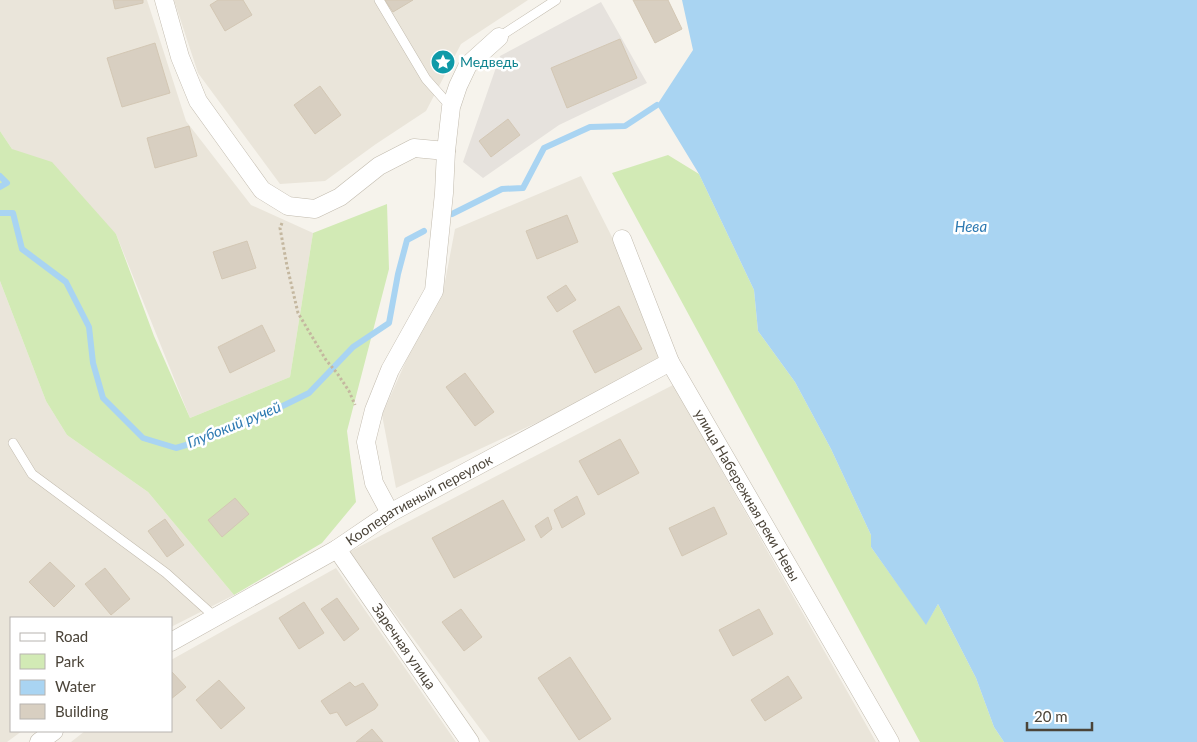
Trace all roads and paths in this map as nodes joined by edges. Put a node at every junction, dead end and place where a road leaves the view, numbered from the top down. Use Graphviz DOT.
graph roads {
  1 [pos="164,0"];
  2 [pos="379,0"];
  3 [pos="556,0"];
  4 [pos="499,37"];
  5 [pos="451,107"];
  6 [pos="446,151"];
  7 [pos="288,206"];
  8 [pos="622,239"];
  9 [pos="670,362"];
  10 [pos="337,373"];
  11 [pos="13,443"];
  12 [pos="390,513"];
  13 [pos="336,549"];
  14 [pos="215,617"];
  15 [pos="172,641"];
  16 [pos="53,732"];
  17 [pos="39,742"];
  18 [pos="470,742"];
  19 [pos="890,742"];
  1 -- 7 [label="street"];
  2 -- 5 [label="lane"];
  3 -- 4 [label="lane"];
  4 -- 5 [label="street"];
  5 -- 6 [label="street"];
  6 -- 7 [label="street"];
  6 -- 12 [label="street"];
  7 -- 10 [label="path"];
  8 -- 9 [label="street, улица Набережная реки Невы"];
  9 -- 12 [label="street, Кооперативный переулок"];
  9 -- 19 [label="street, улица Набережная реки Невы"];
  11 -- 14 [label="lane"];
  12 -- 13 [label="street, Кооперативный переулок"];
  13 -- 14 [label="street, Кооперативный переулок"];
  13 -- 18 [label="street, Заречная улица"];
  14 -- 15 [label="street, Кооперативный переулок"];
  16 -- 17 [label="street"];
}
